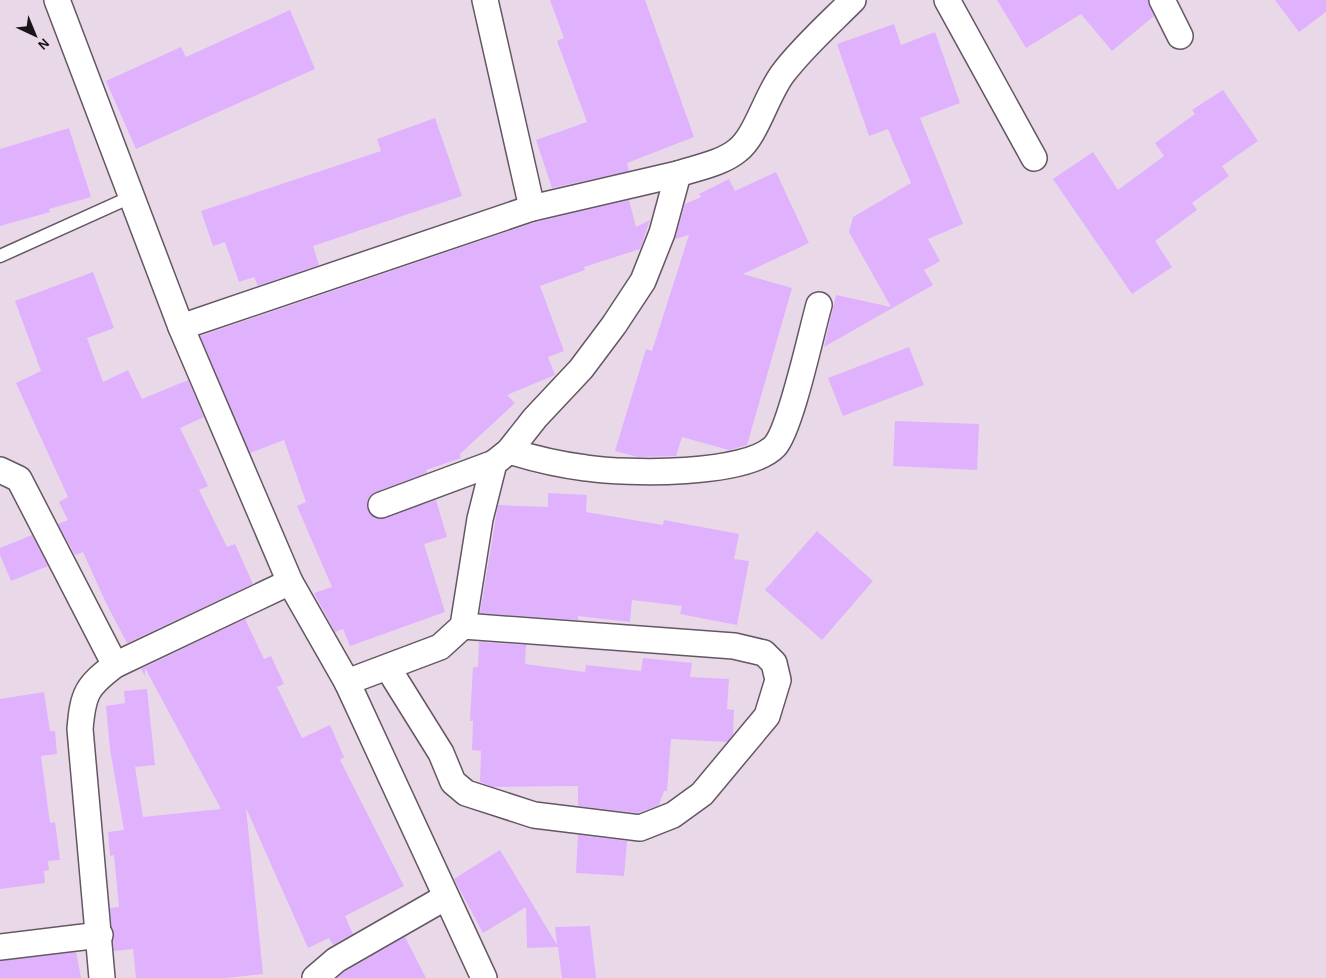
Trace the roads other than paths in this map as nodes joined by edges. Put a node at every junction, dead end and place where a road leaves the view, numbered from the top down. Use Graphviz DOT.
graph roads {
  1 [pos="58,0"];
  2 [pos="485,0"];
  3 [pos="853,0"];
  4 [pos="947,0"];
  5 [pos="1162,0"];
  6 [pos="1180,36"];
  7 [pos="1034,158"];
  8 [pos="678,174"];
  9 [pos="133,196"];
  10 [pos="532,208"];
  11 [pos="0,256"];
  12 [pos="819,305"];
  13 [pos="181,327"];
  14 [pos="502,457"];
  15 [pos="0,470"];
  16 [pos="381,505"];
  17 [pos="290,582"];
  18 [pos="463,626"];
  19 [pos="115,665"];
  20 [pos="388,668"];
  21 [pos="347,682"];
  22 [pos="446,897"];
  23 [pos="100,935"];
  24 [pos="0,947"];
  25 [pos="102,978"];
  26 [pos="315,978"];
  27 [pos="484,978"];
  1 -- 9 [label="street"];
  2 -- 10 [label="street"];
  3 -- 8 [label="street"];
  4 -- 7 [label="street"];
  5 -- 6 [label="street"];
  8 -- 10 [label="street"];
  8 -- 14 [label="street"];
  9 -- 11 [label="lane"];
  9 -- 13 [label="street"];
  10 -- 13 [label="street"];
  12 -- 14 [label="street"];
  13 -- 17 [label="street"];
  14 -- 16 [label="street"];
  14 -- 18 [label="street"];
  15 -- 19 [label="street"];
  17 -- 19 [label="street"];
  17 -- 21 [label="street"];
  18 -- 20 [label="street"];
  18 -- 20 [label="street"];
  19 -- 23 [label="street"];
  20 -- 21 [label="street"];
  21 -- 22 [label="street"];
  22 -- 26 [label="street"];
  22 -- 27 [label="street"];
  23 -- 24 [label="street"];
  23 -- 25 [label="street"];
}
